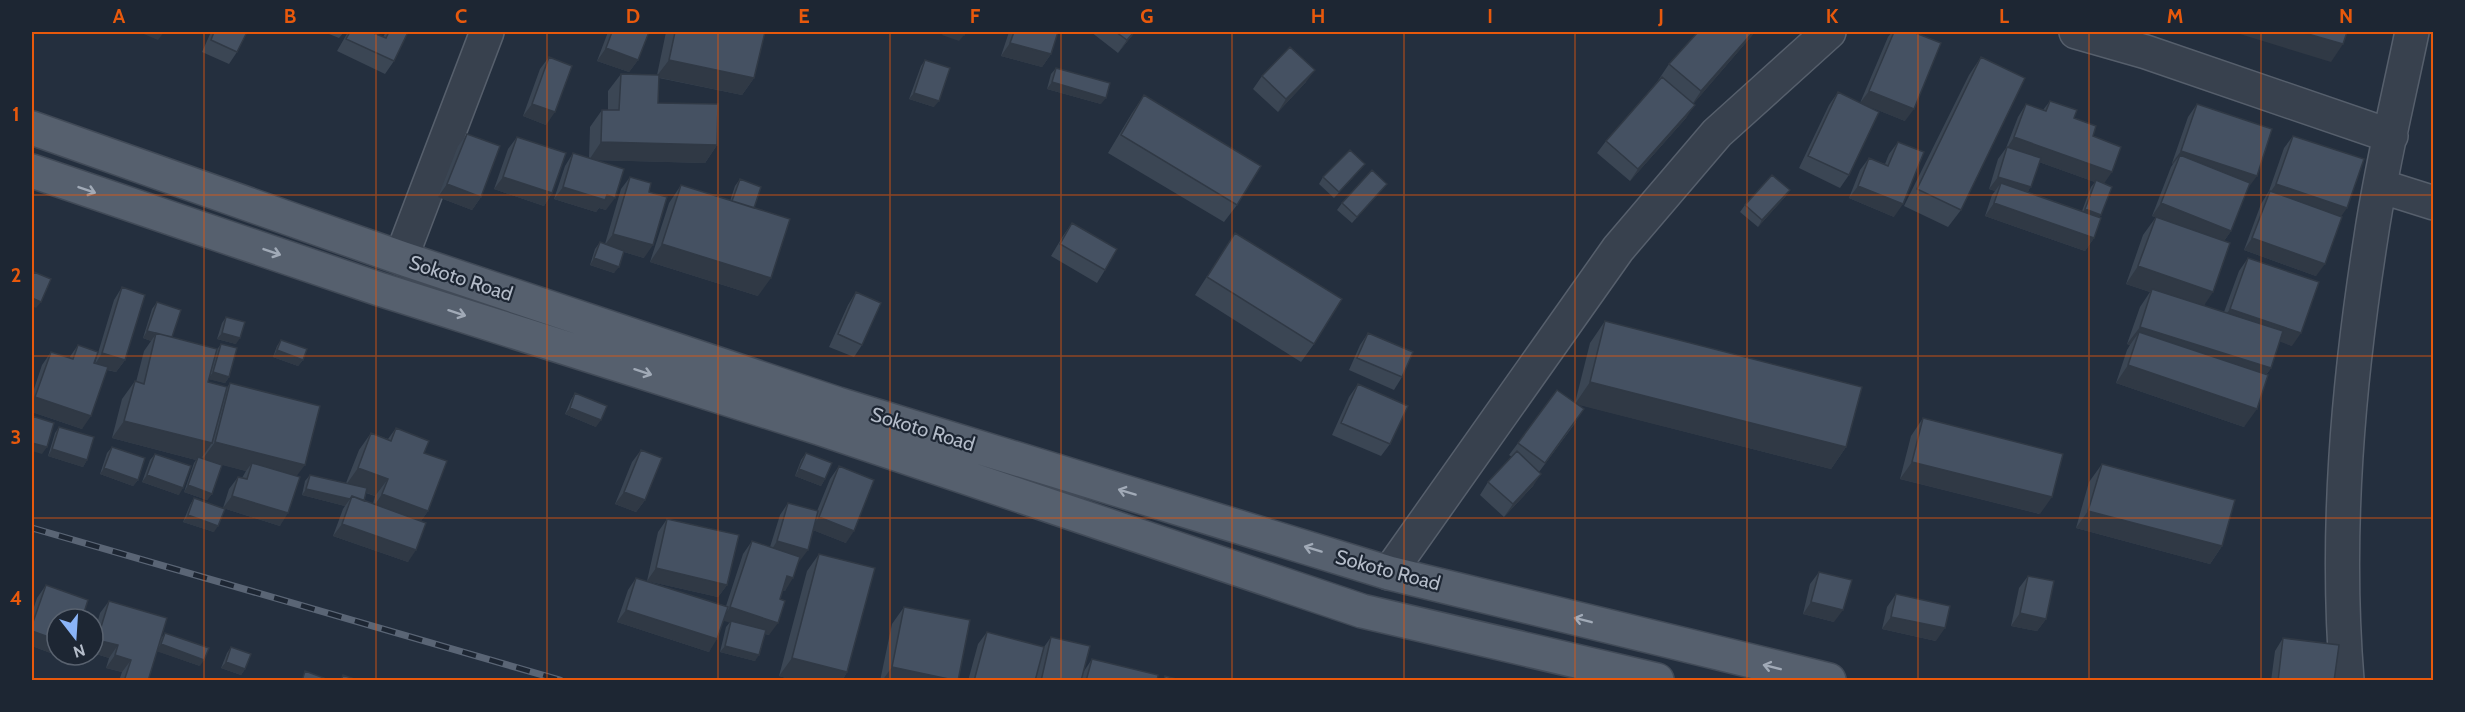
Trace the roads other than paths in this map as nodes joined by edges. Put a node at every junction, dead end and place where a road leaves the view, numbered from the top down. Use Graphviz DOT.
graph roads {
  1 [pos="487,32"];
  2 [pos="1829,32"];
  3 [pos="2076,32"];
  4 [pos="2412,32"];
  5 [pos="32,128"];
  6 [pos="2391,136"];
  7 [pos="32,171"];
  8 [pos="2380,186"];
  9 [pos="2433,203"];
  10 [pos="401,258"];
  11 [pos="1389,573"];
  12 [pos="1658,681"];
  13 [pos="1829,681"];
  14 [pos="2347,681"];
  1 -- 10 [label="street"];
  2 -- 11 [label="street"];
  3 -- 6 [label="street"];
  4 -- 6 [label="street"];
  5 -- 10 [label="main road, Sokoto Road"];
  6 -- 8 [label="street"];
  7 -- 12 [label="main road, Sokoto Road, one-way"];
  8 -- 9 [label="street"];
  8 -- 14 [label="street"];
  11 -- 10 [label="main road, Sokoto Road, one-way"];
  13 -- 11 [label="main road, Sokoto Road, one-way"];
}
